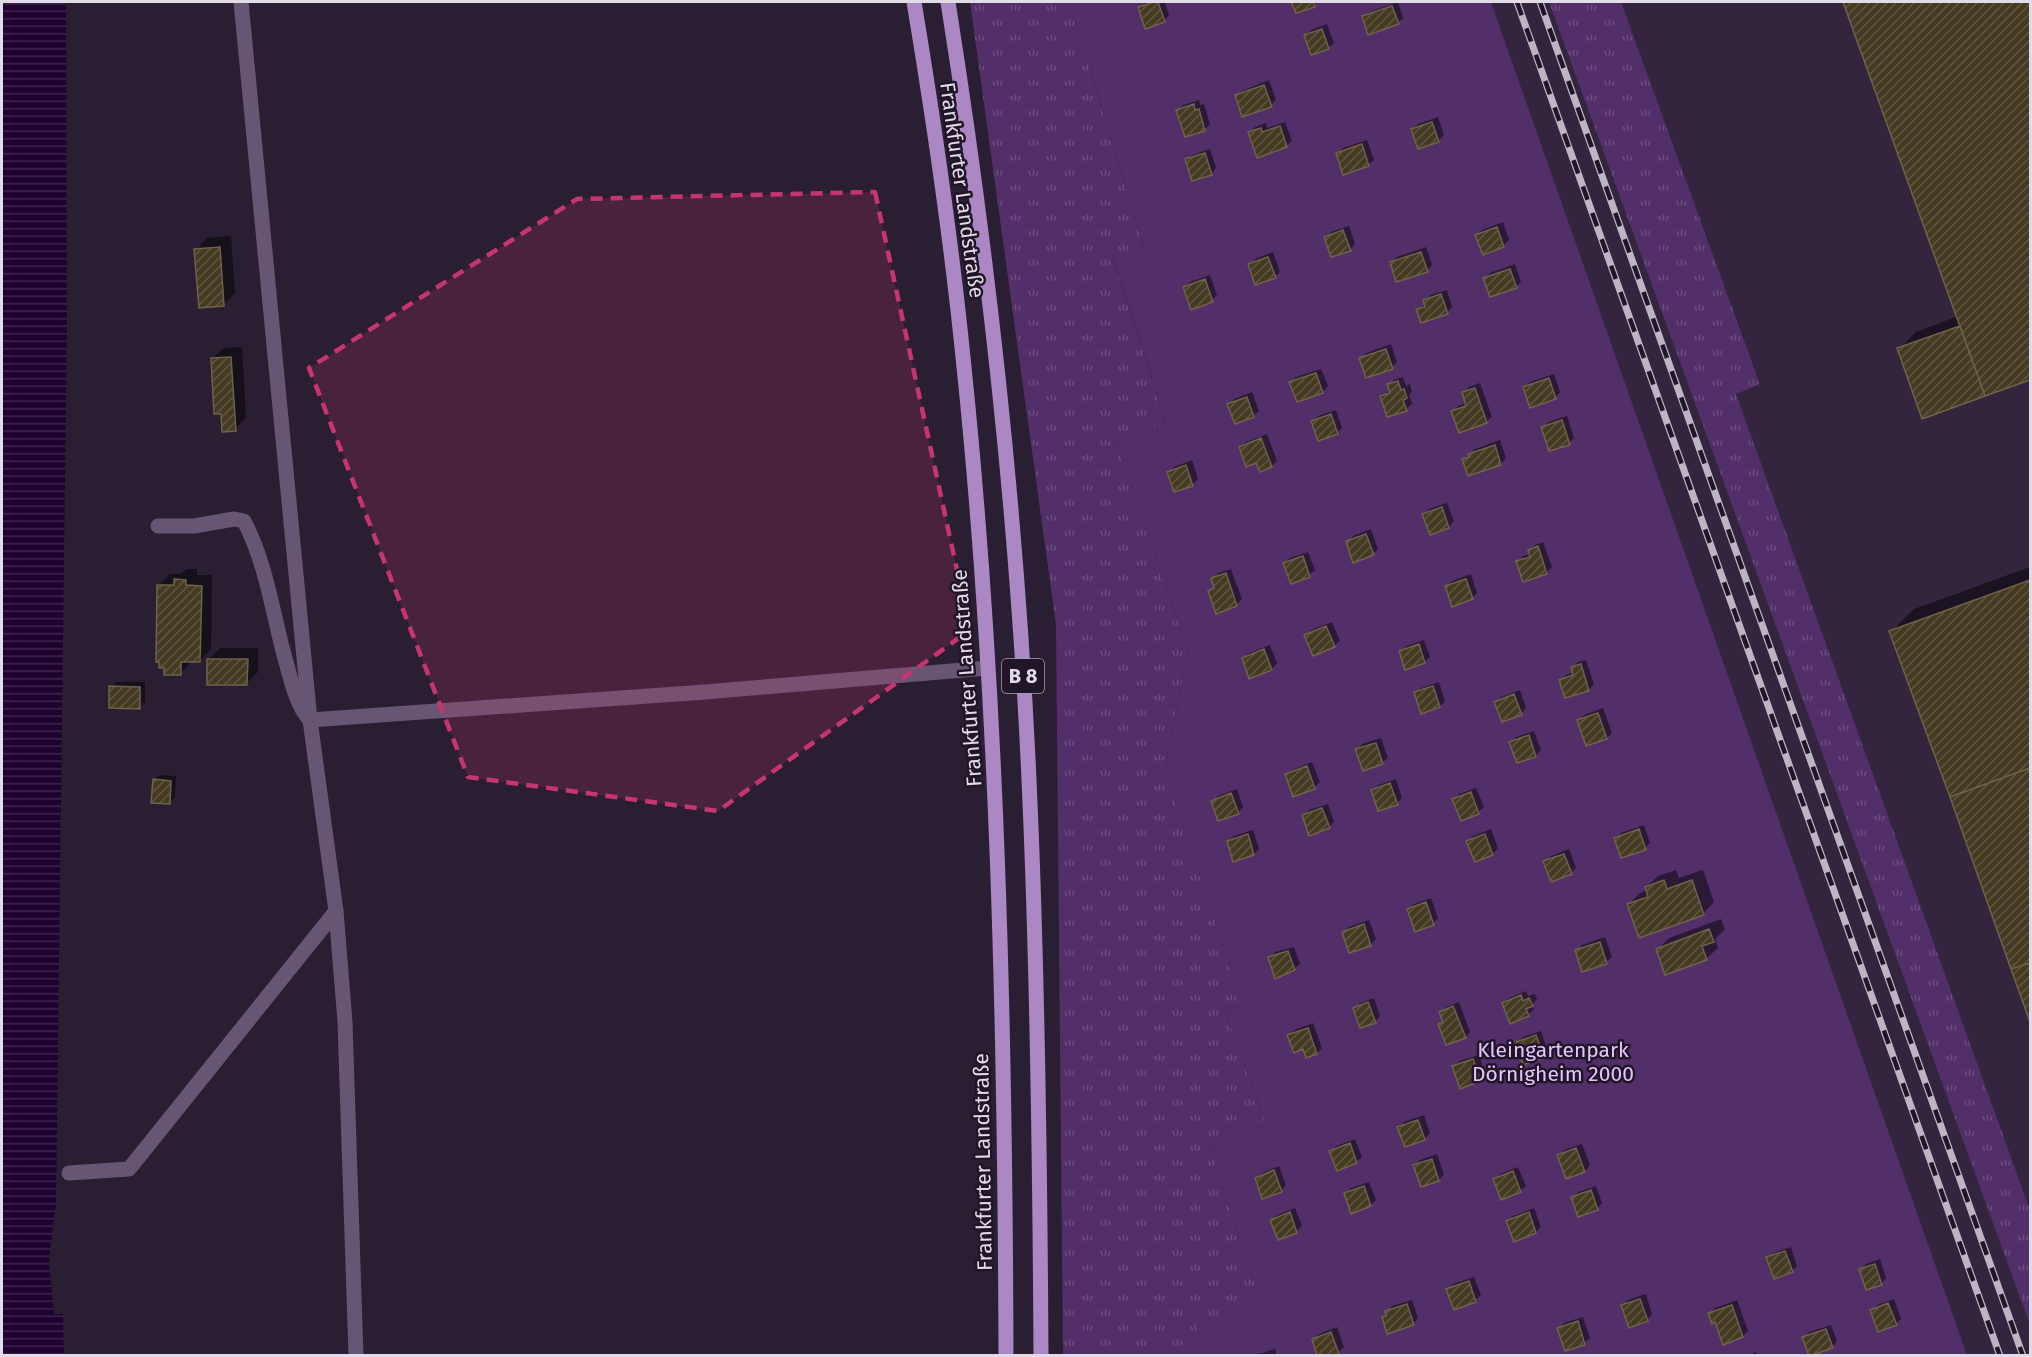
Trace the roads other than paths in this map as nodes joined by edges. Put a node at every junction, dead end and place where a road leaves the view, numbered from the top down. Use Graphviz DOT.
graph roads {
  1 [pos="241,2"];
  2 [pos="914,2"];
  3 [pos="948,2"];
  4 [pos="158,526"];
  5 [pos="987,668"];
  6 [pos="310,720"];
  7 [pos="336,911"];
  8 [pos="69,1173"];
  9 [pos="356,1356"];
  10 [pos="1006,1356"];
  11 [pos="1041,1356"];
  1 -- 6 [label="street"];
  2 -- 5 [label="main road, Frankfurter Landstraße / B 8"];
  3 -- 11 [label="main road, Frankfurter Landstraße / B 8"];
  4 -- 6 [label="street"];
  5 -- 6 [label="street"];
  5 -- 10 [label="main road, Frankfurter Landstraße / B 8"];
  6 -- 7 [label="street"];
  7 -- 8 [label="street"];
  7 -- 9 [label="street"];
}
